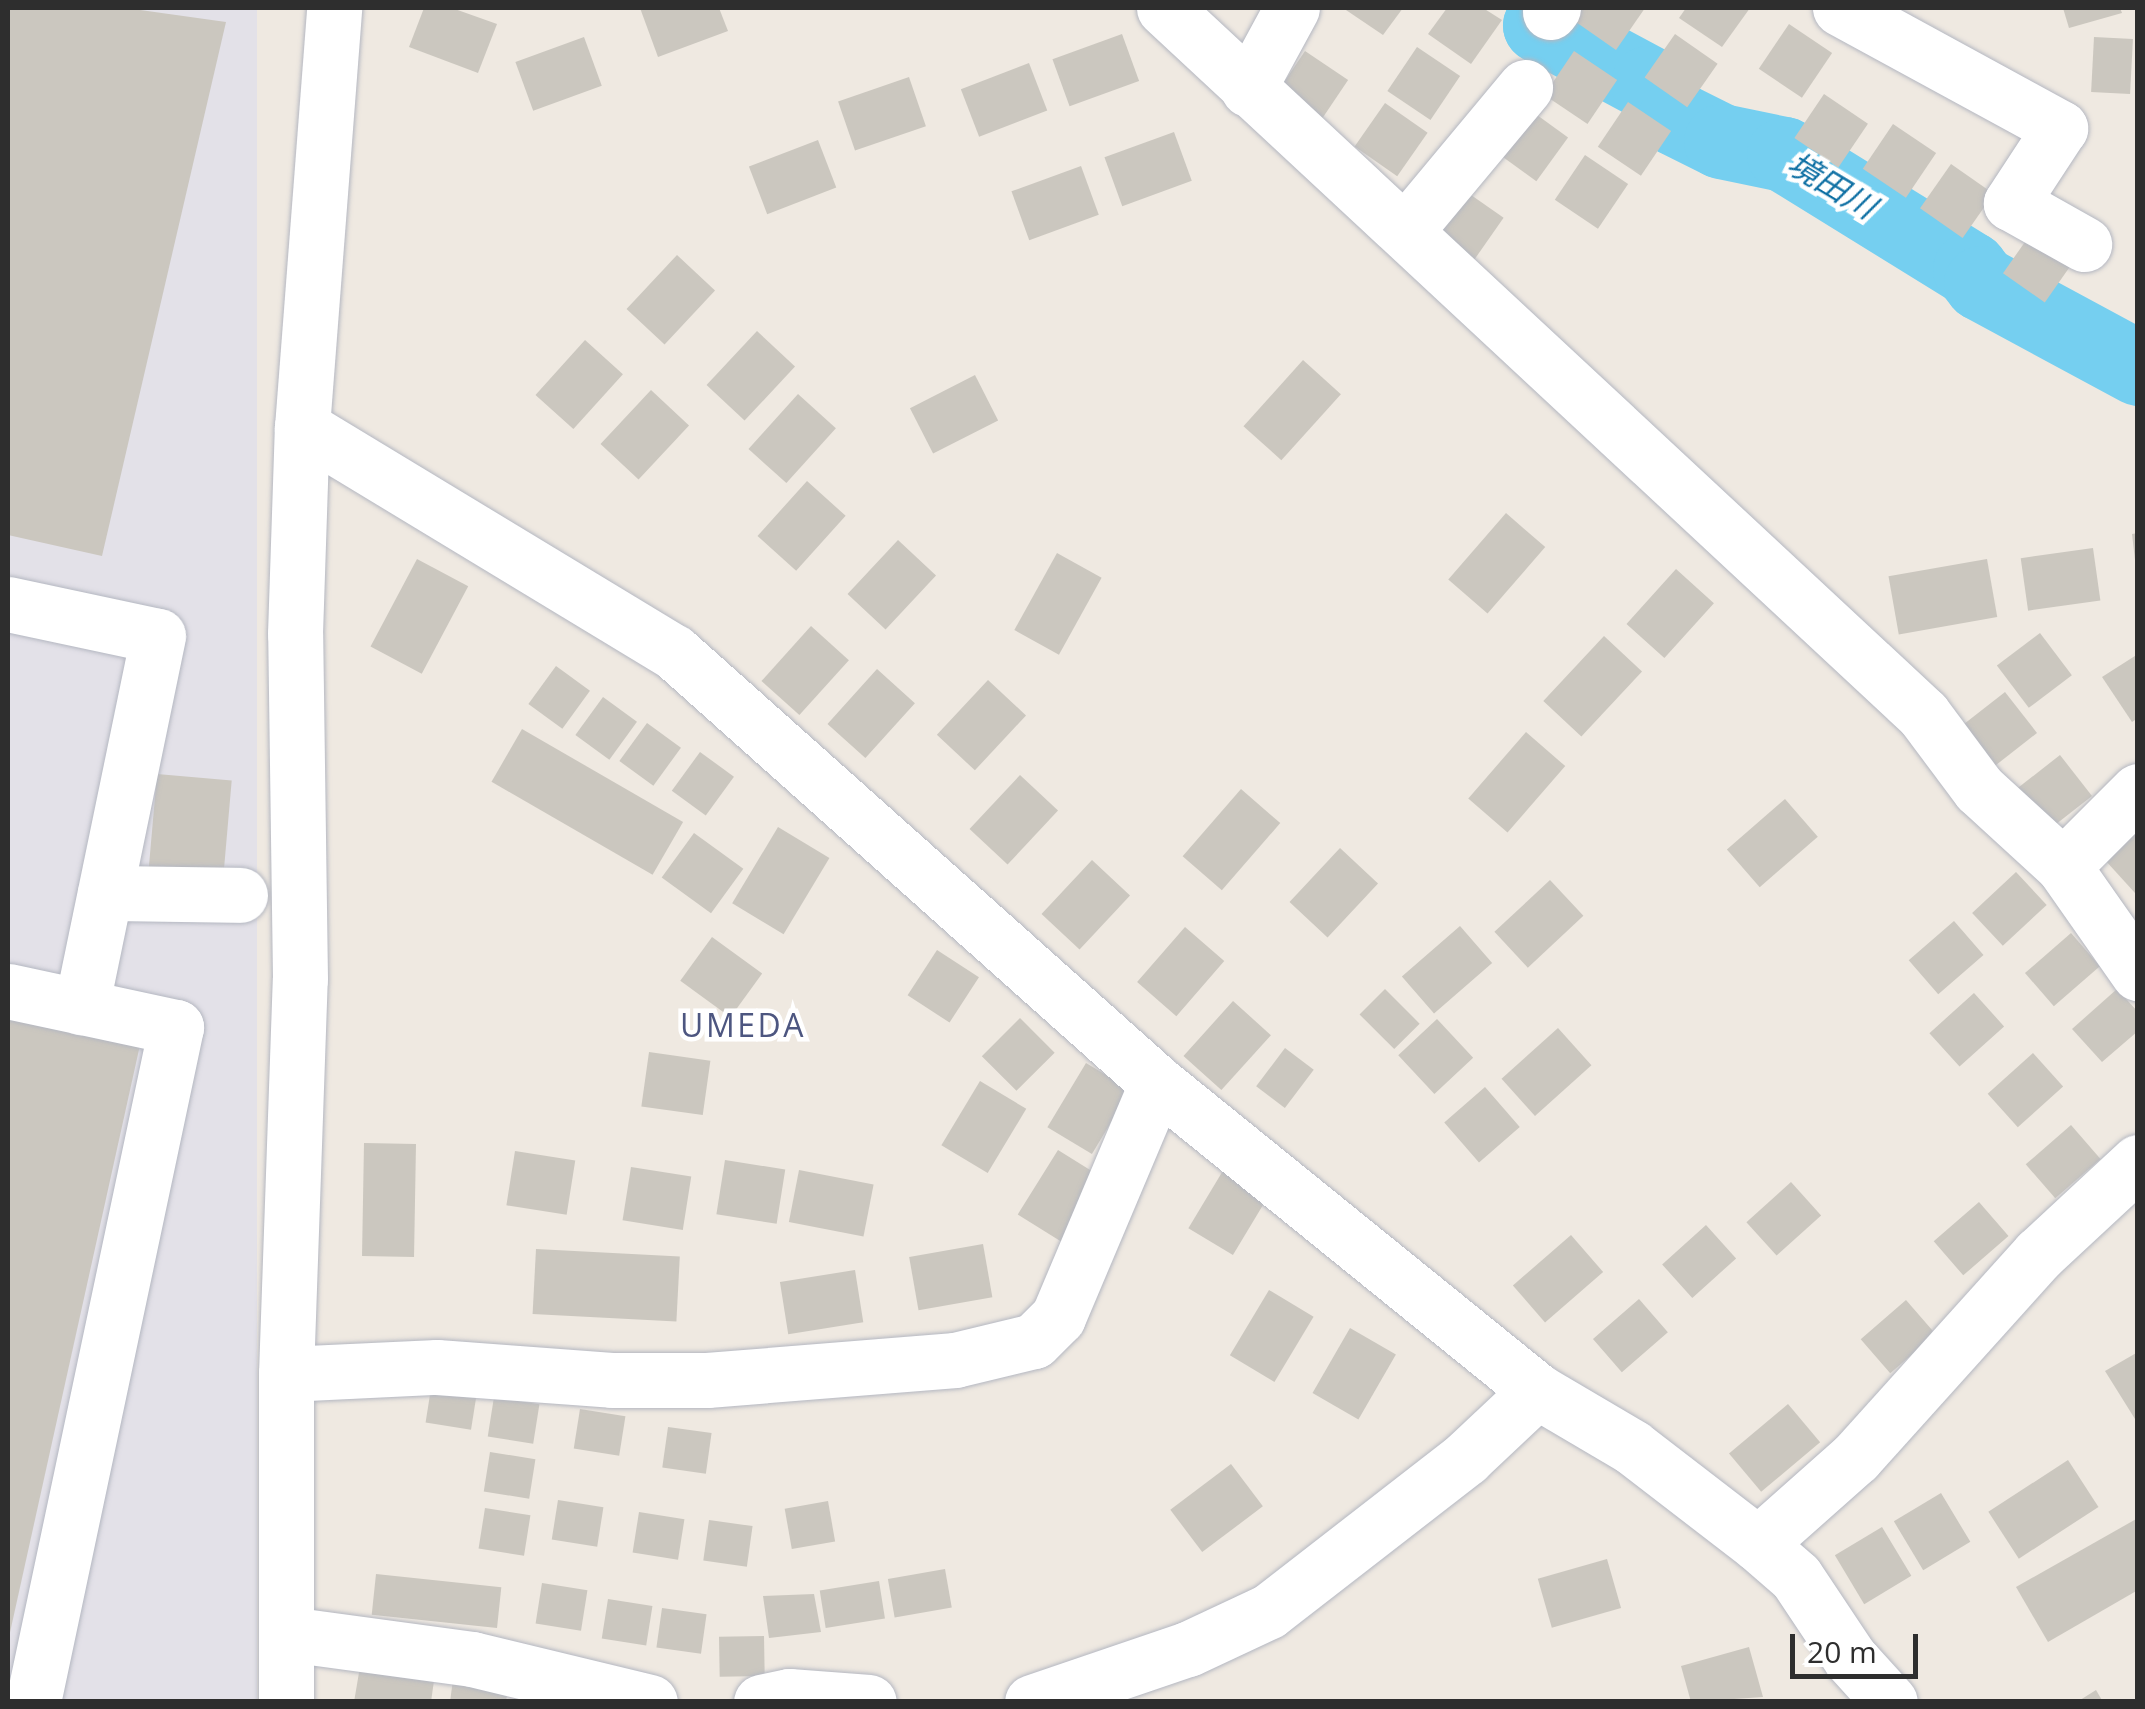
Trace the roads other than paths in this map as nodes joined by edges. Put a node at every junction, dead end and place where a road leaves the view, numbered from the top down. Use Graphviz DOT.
graph roads {
  1 [pos="334,8"];
  2 [pos="1292,8"];
  3 [pos="1840,8"];
  4 [pos="1185,16"];
  5 [pos="1525,87"];
  6 [pos="1248,88"];
  7 [pos="1406,230"];
  8 [pos="2084,244"];
  9 [pos="302,428"];
  10 [pos="8,604"];
  11 [pos="2138,791"];
  12 [pos="2062,866"];
  13 [pos="104,894"];
  14 [pos="240,895"];
  15 [pos="2138,973"];
  16 [pos="8,990"];
  17 [pos="81,1007"];
  18 [pos="1157,1083"];
  19 [pos="2138,1162"];
  20 [pos="286,1374"];
  21 [pos="1536,1390"];
  22 [pos="1758,1544"];
  23 [pos="288,1634"];
  24 [pos="33,1702"];
  25 [pos="286,1702"];
  26 [pos="650,1702"];
  27 [pos="762,1702"];
  28 [pos="869,1702"];
  29 [pos="1032,1702"];
  30 [pos="1890,1702"];
  1 -- 9 [label="street"];
  2 -- 6 [label="street"];
  3 -- 8 [label="street"];
  4 -- 6 [label="street"];
  5 -- 7 [label="street"];
  6 -- 7 [label="street"];
  7 -- 12 [label="street"];
  9 -- 18 [label="street"];
  9 -- 20 [label="street"];
  10 -- 13 [label="street"];
  11 -- 12 [label="street"];
  12 -- 15 [label="street"];
  13 -- 14 [label="street"];
  13 -- 17 [label="street"];
  16 -- 17 [label="street"];
  17 -- 24 [label="street"];
  18 -- 20 [label="street"];
  18 -- 21 [label="street"];
  19 -- 22 [label="street"];
  20 -- 23 [label="street"];
  21 -- 22 [label="street"];
  21 -- 29 [label="street"];
  22 -- 30 [label="street"];
  23 -- 25 [label="street"];
  23 -- 26 [label="street"];
  27 -- 28 [label="street"];
}
